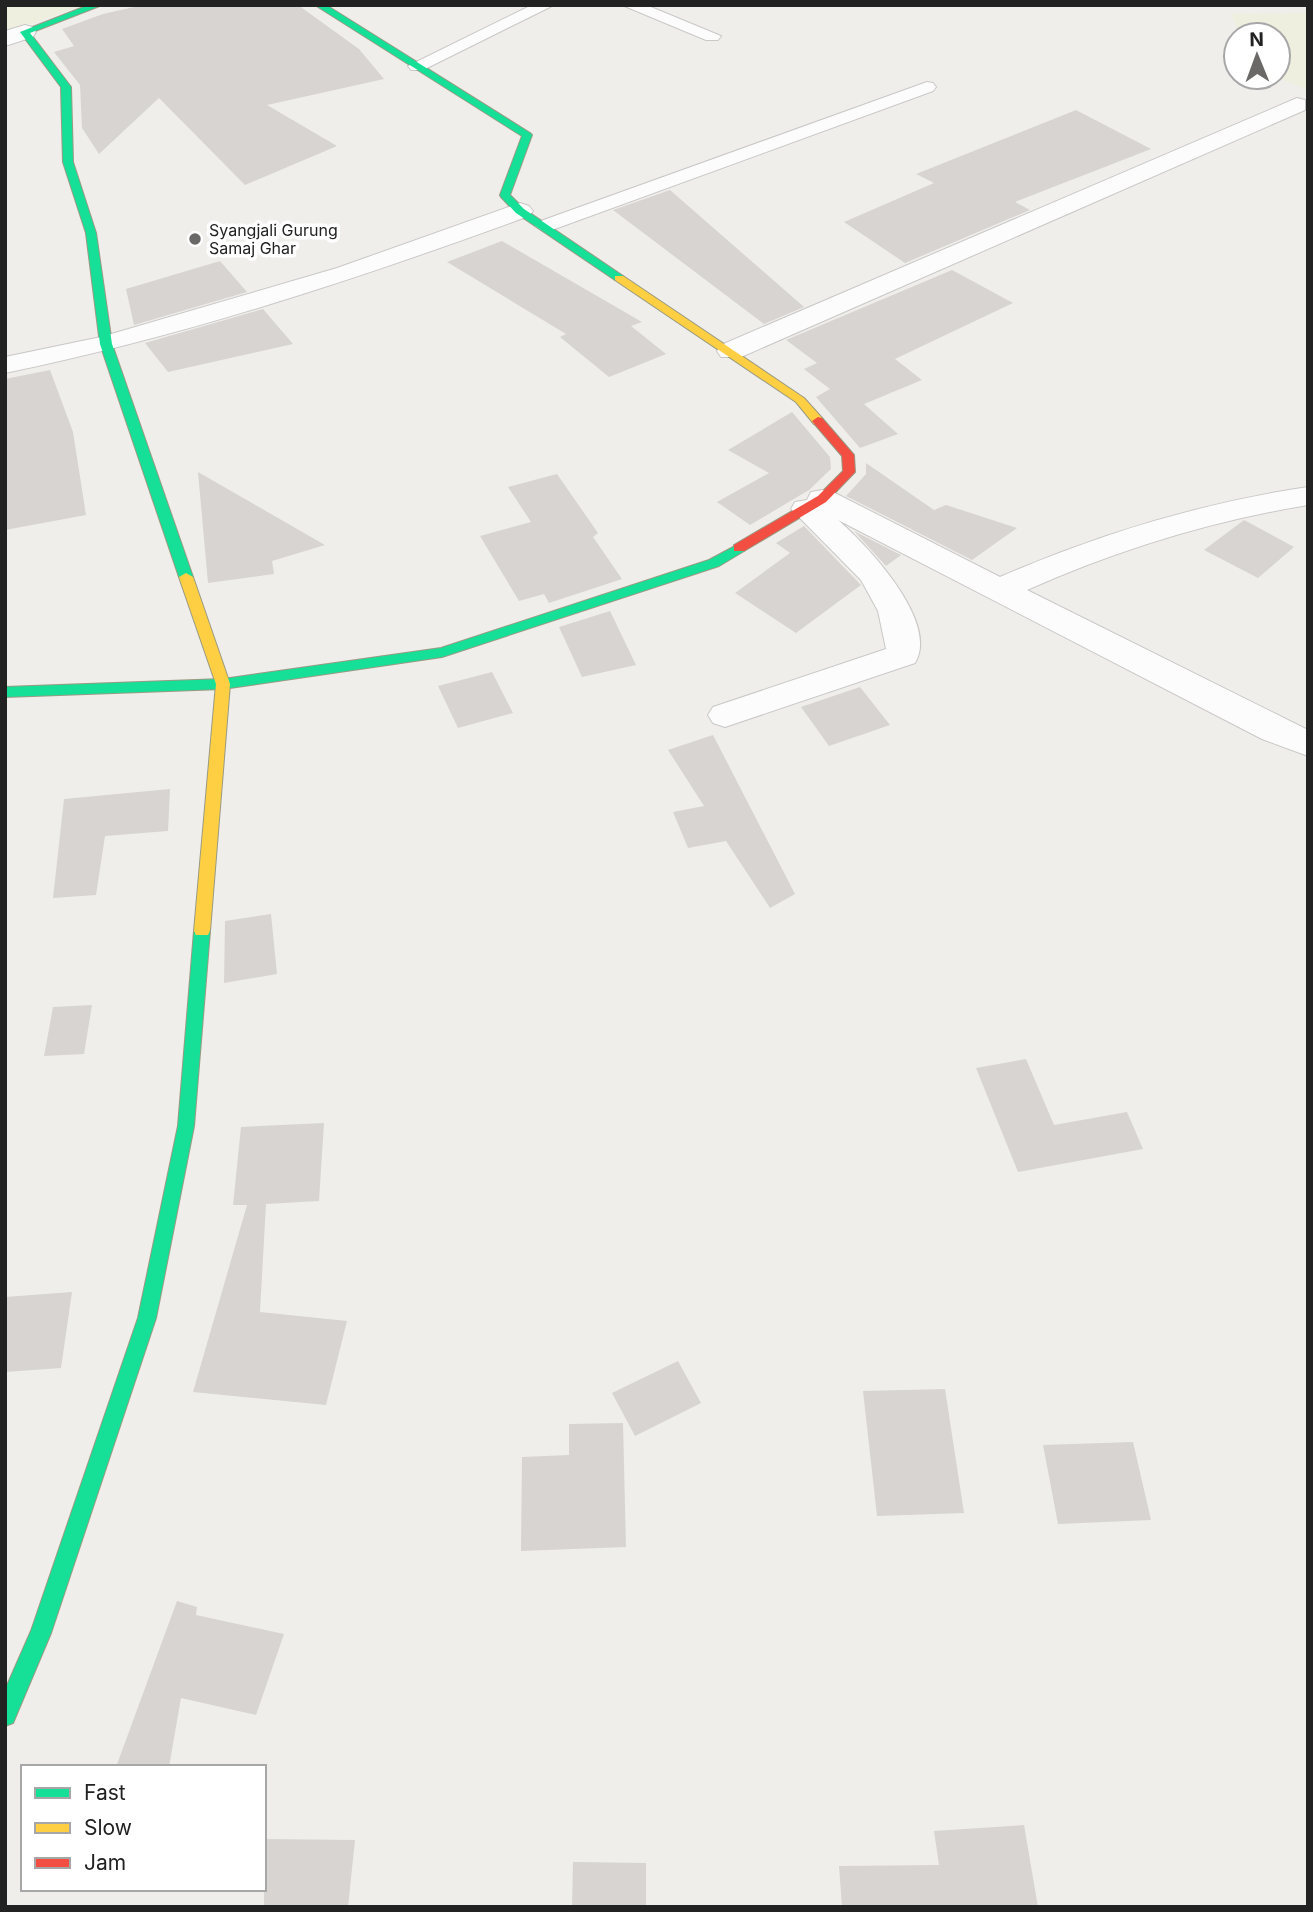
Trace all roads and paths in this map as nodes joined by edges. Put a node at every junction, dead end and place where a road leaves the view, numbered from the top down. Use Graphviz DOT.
graph roads {
  1 [pos="98,5"];
  2 [pos="319,5"];
  3 [pos="546,5"];
  4 [pos="631,5"];
  5 [pos="15,36"];
  6 [pos="712,36"];
  7 [pos="417,66"];
  8 [pos="927,87"];
  9 [pos="1297,105"];
  10 [pos="520,211"];
  11 [pos="545,226"];
  12 [pos="106,344"];
  13 [pos="731,351"];
  14 [pos="5,365"];
  15 [pos="1308,496"];
  16 [pos="814,504"];
  17 [pos="999,590"];
  18 [pos="223,684"];
  19 [pos="5,692"];
  20 [pos="725,715"];
  21 [pos="1308,744"];
  22 [pos="5,1715"];
  1 -- 5 [label="street"];
  2 -- 7 [label="street"];
  3 -- 7 [label="lane"];
  4 -- 6 [label="lane"];
  5 -- 12 [label="street"];
  7 -- 10 [label="street"];
  8 -- 11 [label="lane"];
  9 -- 13 [label="street"];
  10 -- 11 [label="street"];
  10 -- 12 [label="street"];
  11 -- 13 [label="street"];
  12 -- 14 [label="street"];
  12 -- 18 [label="street"];
  13 -- 16 [label="street"];
  15 -- 17 [label="street"];
  16 -- 17 [label="street"];
  16 -- 18 [label="street"];
  16 -- 20 [label="street"];
  17 -- 21 [label="street"];
  18 -- 19 [label="street"];
  18 -- 22 [label="street"];
}
